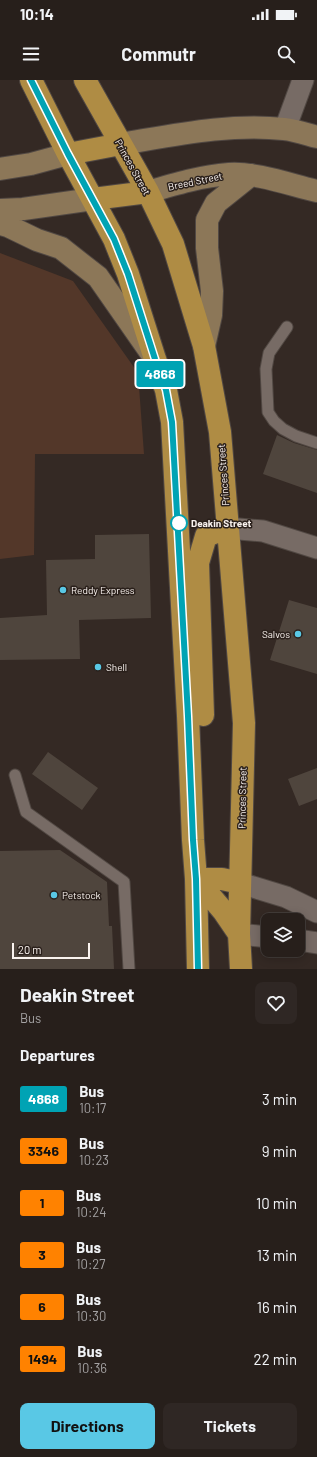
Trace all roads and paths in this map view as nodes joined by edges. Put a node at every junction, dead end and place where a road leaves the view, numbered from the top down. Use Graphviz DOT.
graph roads {
  1 [pos="31,80"];
  2 [pos="85,80"];
  3 [pos="303,80"];
  4 [pos="285,129"];
  5 [pos="317,137"];
  6 [pos="121,144"];
  7 [pos="68,154"];
  8 [pos="0,169"];
  9 [pos="252,175"];
  10 [pos="317,191"];
  11 [pos="148,192"];
  12 [pos="93,199"];
  13 [pos="0,210"];
  14 [pos="0,224"];
  15 [pos="287,327"];
  16 [pos="204,346"];
  17 [pos="155,359"];
  18 [pos="317,443"];
  19 [pos="227,528"];
  20 [pos="317,548"];
  21 [pos="15,775"];
  22 [pos="190,786"];
  23 [pos="196,879"];
  24 [pos="240,883"];
  25 [pos="317,912"];
  26 [pos="239,934"];
  27 [pos="261,936"];
  28 [pos="305,941"];
  29 [pos="317,943"];
  30 [pos="129,969"];
  31 [pos="198,969"];
  32 [pos="241,969"];
  1 -- 7 [label="highway"];
  2 -- 6 [label="highway, Princes Street"];
  3 -- 4 [label="street"];
  4 -- 5 [label="main road"];
  4 -- 6 [label="main road"];
  6 -- 7 [label="highway"];
  6 -- 11 [label="highway, Princes Street"];
  7 -- 8 [label="main road"];
  7 -- 12 [label="highway"];
  9 -- 10 [label="main road, Breed Street"];
  9 -- 11 [label="main road, Breed Street"];
  9 -- 16 [label="main road"];
  11 -- 12 [label="highway, Breed Street"];
  11 -- 16 [label="highway, Princes Street"];
  12 -- 13 [label="main road, Breed Street"];
  12 -- 17 [label="highway"];
  14 -- 17 [label="main road"];
  15 -- 18 [label="lane"];
  16 -- 19 [label="highway, Princes Street"];
  17 -- 22 [label="highway"];
  19 -- 20 [label="street"];
  19 -- 22 [label="highway"];
  19 -- 24 [label="highway, Princes Street"];
  21 -- 30 [label="lane"];
  22 -- 23 [label="highway"];
  23 -- 24 [label="highway"];
  23 -- 26 [label="highway"];
  23 -- 31 [label="highway"];
  24 -- 25 [label="street"];
  24 -- 26 [label="highway, Princes Street"];
  26 -- 27 [label="street"];
  26 -- 32 [label="highway, Princes Street"];
  28 -- 29 [label="street"];
}
